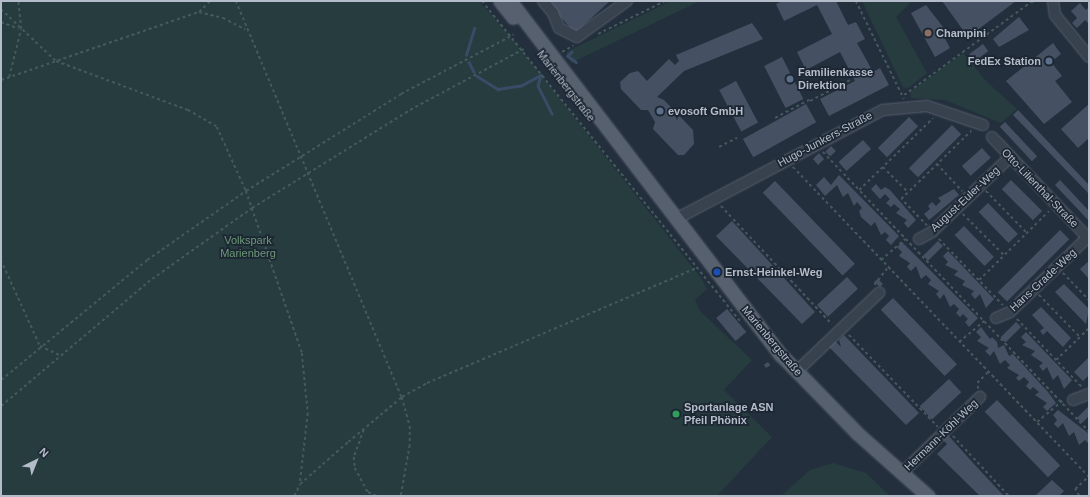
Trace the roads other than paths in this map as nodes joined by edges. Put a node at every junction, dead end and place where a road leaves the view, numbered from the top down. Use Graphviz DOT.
graph roads {
  1 [pos="500,1"];
  2 [pos="510,1"];
  3 [pos="543,1"];
  4 [pos="627,1"];
  5 [pos="1052,1"];
  6 [pos="1089,57"];
  7 [pos="980,125"];
  8 [pos="992,137"];
  9 [pos="1010,157"];
  10 [pos="636,168"];
  11 [pos="676,219"];
  12 [pos="919,239"];
  13 [pos="1088,239"];
  14 [pos="879,293"];
  15 [pos="996,318"];
  16 [pos="796,372"];
  17 [pos="1089,394"];
  18 [pos="980,397"];
  19 [pos="1073,400"];
  20 [pos="902,473"];
  21 [pos="928,496"];
  1 -- 10 [label="main road, Marienbergstraße"];
  2 -- 10 [label="main road, Marienbergstraße"];
  3 -- 4 [label="street"];
  5 -- 6 [label="street"];
  7 -- 11 [label="street, Hugo-Junkers-Straße"];
  8 -- 9 [label="street, Otto-Lilienthal-Straße"];
  9 -- 12 [label="street, August-Euler-Weg"];
  9 -- 13 [label="street, Otto-Lilienthal-Straße"];
  10 -- 11 [label="main road, Marienbergstraße"];
  11 -- 16 [label="main road, Marienbergstraße"];
  13 -- 15 [label="street, Hans-Grade-Weg"];
  14 -- 16 [label="street"];
  16 -- 20 [label="main road, Marienbergstraße"];
  17 -- 19 [label="street"];
  18 -- 20 [label="street, Hermann-Köhl-Weg"];
  20 -- 21 [label="main road, Marienbergstraße"];
}
